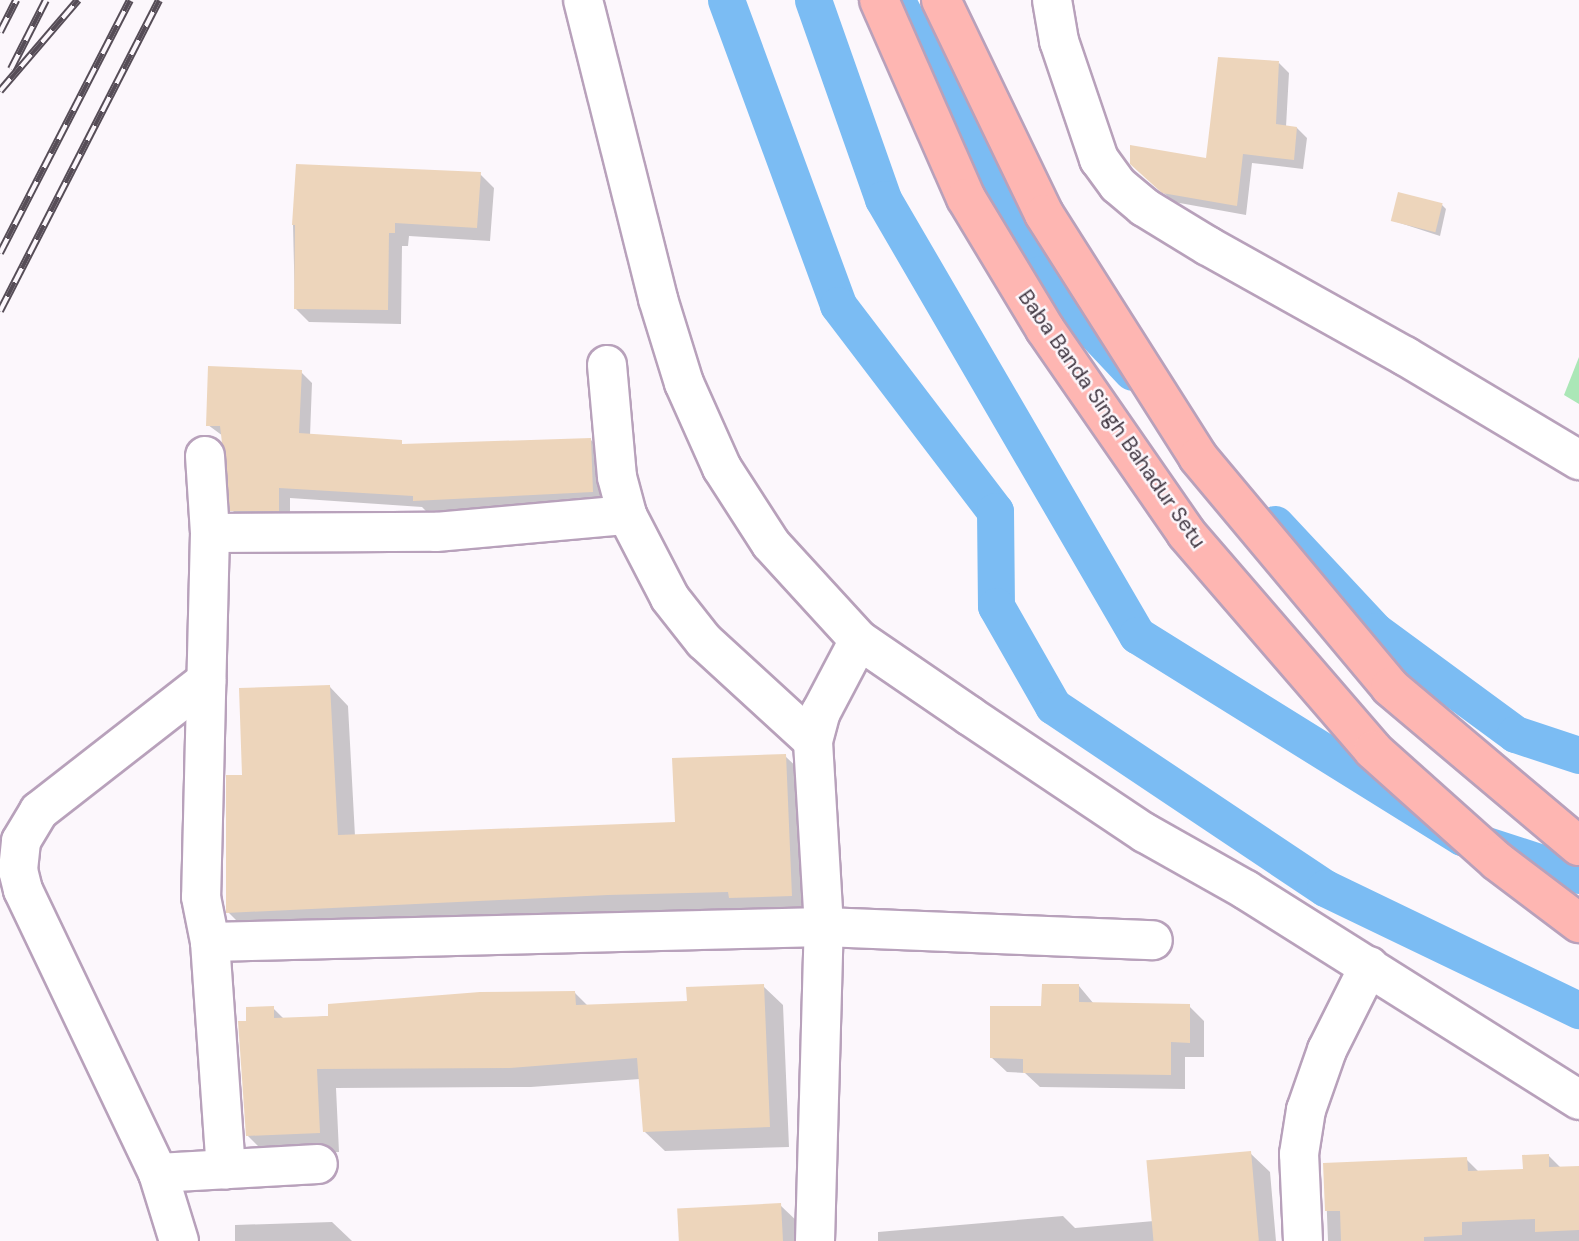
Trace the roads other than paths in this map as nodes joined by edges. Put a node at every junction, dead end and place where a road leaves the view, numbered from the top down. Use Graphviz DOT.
graph roads {
  1 [pos="583,0"];
  2 [pos="879,0"];
  3 [pos="942,0"];
  4 [pos="1052,0"];
  5 [pos="607,365"];
  6 [pos="205,456"];
  7 [pos="1579,460"];
  8 [pos="627,515"];
  9 [pos="210,533"];
  10 [pos="859,640"];
  11 [pos="206,681"];
  12 [pos="813,741"];
  13 [pos="1579,846"];
  14 [pos="9,874"];
  15 [pos="1579,923"];
  16 [pos="824,927"];
  17 [pos="1153,940"];
  18 [pos="210,942"];
  19 [pos="1368,965"];
  20 [pos="1579,1100"];
  21 [pos="318,1164"];
  22 [pos="226,1169"];
  23 [pos="158,1173"];
  24 [pos="179,1241"];
  25 [pos="816,1241"];
  26 [pos="1303,1241"];
  1 -- 10 [label="street"];
  2 -- 15 [label="highway, Baba Banda Singh Bahadur Setu"];
  3 -- 13 [label="highway"];
  4 -- 7 [label="street"];
  5 -- 8 [label="street"];
  6 -- 9 [label="street"];
  8 -- 9 [label="street"];
  8 -- 12 [label="street"];
  9 -- 11 [label="street"];
  10 -- 12 [label="street"];
  10 -- 19 [label="street"];
  11 -- 14 [label="street"];
  11 -- 18 [label="street"];
  12 -- 16 [label="street"];
  14 -- 23 [label="street"];
  16 -- 17 [label="street"];
  16 -- 18 [label="street"];
  16 -- 25 [label="street"];
  18 -- 22 [label="street"];
  19 -- 20 [label="street"];
  19 -- 26 [label="street"];
  21 -- 22 [label="street"];
  22 -- 23 [label="street"];
  23 -- 24 [label="street"];
}
